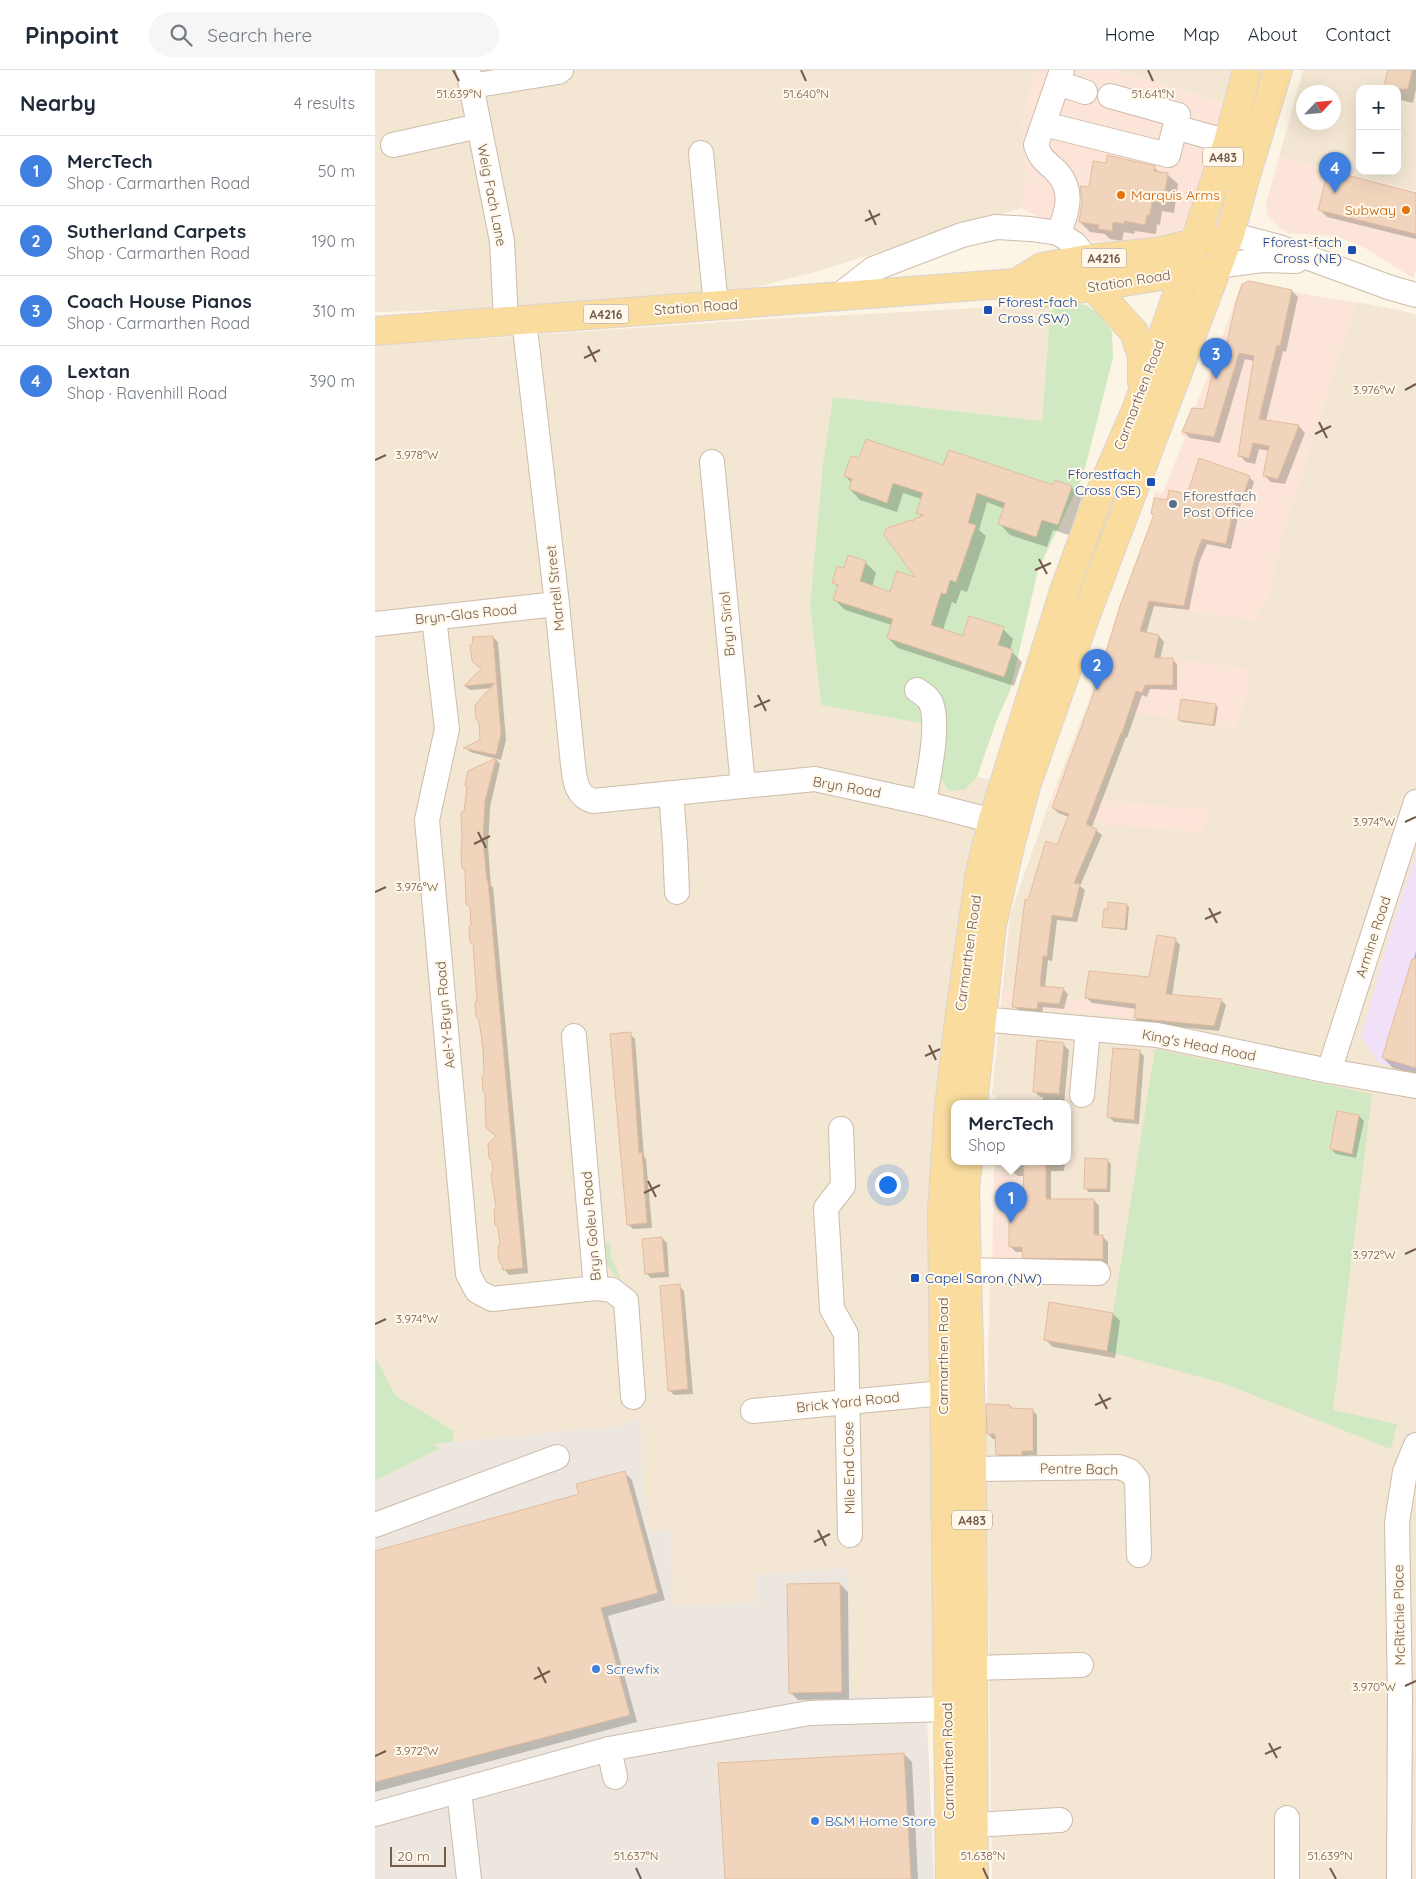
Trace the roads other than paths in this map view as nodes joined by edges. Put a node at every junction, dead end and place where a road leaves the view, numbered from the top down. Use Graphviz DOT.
graph roads {
  1 [pos="561,70"];
  2 [pos="1247,70"];
  3 [pos="1278,70"];
  4 [pos="1060,77"];
  5 [pos="469,78"];
  6 [pos="1085,92"];
  7 [pos="1110,96"];
  8 [pos="1044,124"];
  9 [pos="479,126"];
  10 [pos="1175,127"];
  11 [pos="1228,142"];
  12 [pos="393,145"];
  13 [pos="701,153"];
  14 [pos="1058,233"];
  15 [pos="1230,234"];
  16 [pos="1195,242"];
  17 [pos="1087,259"];
  18 [pos="1318,262"];
  19 [pos="1217,266"];
  20 [pos="1184,273"];
  21 [pos="1017,283"];
  22 [pos="1093,287"];
  23 [pos="1416,295"];
  24 [pos="837,297"];
  25 [pos="716,306"];
  26 [pos="515,320"];
  27 [pos="375,331"];
  28 [pos="1142,391"];
  29 [pos="711,462"];
  30 [pos="557,604"];
  31 [pos="434,618"];
  32 [pos="375,624"];
  33 [pos="917,690"];
  34 [pos="743,786"];
  35 [pos="671,793"];
  36 [pos="640,796"];
  37 [pos="1416,802"];
  38 [pos="924,803"];
  39 [pos="993,819"];
  40 [pos="677,892"];
  41 [pos="981,1019"];
  42 [pos="1088,1029"];
  43 [pos="574,1036"];
  44 [pos="1329,1071"];
  45 [pos="1416,1086"];
  46 [pos="1082,1095"];
  47 [pos="973,1100"];
  48 [pos="841,1129"];
  49 [pos="968,1165"];
  50 [pos="967,1270"];
  51 [pos="1098,1274"];
  52 [pos="596,1288"];
  53 [pos="943,1393"];
  54 [pos="633,1397"];
  55 [pos="847,1402"];
  56 [pos="753,1411"];
  57 [pos="1416,1445"];
  58 [pos="557,1457"];
  59 [pos="972,1469"];
  60 [pos="375,1525"];
  61 [pos="850,1535"];
  62 [pos="1139,1555"];
  63 [pos="1081,1665"];
  64 [pos="973,1668"];
  65 [pos="948,1709"];
  66 [pos="609,1749"];
  67 [pos="615,1777"];
  68 [pos="459,1791"];
  69 [pos="375,1814"];
  70 [pos="1287,1818"];
  71 [pos="1059,1820"];
  72 [pos="973,1826"];
  73 [pos="469,1879"];
  74 [pos="950,1879"];
  75 [pos="973,1879"];
  76 [pos="1287,1879"];
  77 [pos="1399,1879"];
  1 -- 5 [label="street"];
  2 -- 11 [label="main road, Carmarthen Road / A483"];
  3 -- 15 [label="main road, Carmarthen Road / A483"];
  4 -- 6 [label="street"];
  4 -- 8 [label="street"];
  5 -- 9 [label="street, Weig Fach Lane"];
  7 -- 10 [label="street"];
  8 -- 10 [label="street"];
  8 -- 14 [label="street"];
  9 -- 12 [label="street"];
  9 -- 26 [label="street, Weig Fach Lane"];
  10 -- 11 [label="street"];
  11 -- 16 [label="main road, Carmarthen Road / A483"];
  13 -- 25 [label="street"];
  14 -- 17 [label="street"];
  14 -- 24 [label="street"];
  15 -- 16 [label="main road, Station Road"];
  15 -- 18 [label="street"];
  15 -- 19 [label="main road, Carmarthen Road / A483"];
  16 -- 17 [label="main road, Station Road / A4216"];
  16 -- 20 [label="main road, Carmarthen Road / A483"];
  17 -- 21 [label="main road, Station Road / A4216"];
  18 -- 19 [label="street"];
  18 -- 23 [label="street"];
  19 -- 20 [label="main road, Station Road"];
  19 -- 41 [label="main road, Carmarthen Road / A483"];
  20 -- 22 [label="main road, Station Road / A4216"];
  20 -- 28 [label="main road, Carmarthen Road / A483"];
  21 -- 22 [label="main road, Station Road / A4216"];
  21 -- 24 [label="main road, Station Road / A4216"];
  22 -- 28 [label="main road"];
  24 -- 25 [label="main road, Station Road / A4216"];
  25 -- 26 [label="main road, Station Road / A4216"];
  26 -- 27 [label="main road, Station Road / A4216"];
  26 -- 30 [label="street, Martell Street"];
  28 -- 39 [label="main road, Carmarthen Road / A483"];
  29 -- 34 [label="street, Bryn Siriol"];
  30 -- 31 [label="street, Bryn-Glas Road"];
  30 -- 36 [label="street, Martell Street"];
  31 -- 32 [label="street, Bryn-Glas Road"];
  31 -- 52 [label="street, Ael-Y-Bryn Road"];
  33 -- 38 [label="street"];
  34 -- 35 [label="street, Bryn Road"];
  34 -- 38 [label="street, Bryn Road"];
  35 -- 36 [label="street, Bryn Road"];
  35 -- 40 [label="street"];
  37 -- 44 [label="street, Armine Road"];
  38 -- 39 [label="street, Bryn Road"];
  39 -- 53 [label="main road, Carmarthen Road / A483"];
  41 -- 42 [label="street, King's Head Road"];
  41 -- 47 [label="main road, Carmarthen Road / A483"];
  42 -- 44 [label="street, King's Head Road"];
  42 -- 46 [label="street"];
  43 -- 52 [label="street, Bryn Goleu Road"];
  44 -- 45 [label="street, King's Head Road"];
  48 -- 55 [label="street, Mile End Close"];
  49 -- 50 [label="main road, Carmarthen Road / A483"];
  50 -- 51 [label="street"];
  50 -- 59 [label="main road, Carmarthen Road / A483"];
  52 -- 54 [label="street, Bryn Goleu Road"];
  53 -- 55 [label="street, Brick Yard Road"];
  53 -- 65 [label="main road, Carmarthen Road / A483"];
  55 -- 56 [label="street, Brick Yard Road"];
  55 -- 61 [label="street, Mile End Close"];
  57 -- 77 [label="street, McRitchie Place"];
  58 -- 60 [label="street"];
  59 -- 62 [label="street, Pentre Bach"];
  59 -- 64 [label="main road, Carmarthen Road / A483"];
  63 -- 64 [label="street"];
  64 -- 72 [label="main road, Carmarthen Road / A483"];
  65 -- 66 [label="street"];
  65 -- 74 [label="main road, Carmarthen Road / A483"];
  66 -- 67 [label="street"];
  66 -- 68 [label="street"];
  68 -- 69 [label="street"];
  68 -- 73 [label="street"];
  70 -- 76 [label="street"];
  71 -- 72 [label="street"];
  72 -- 75 [label="main road, Carmarthen Road / A483"];
}
